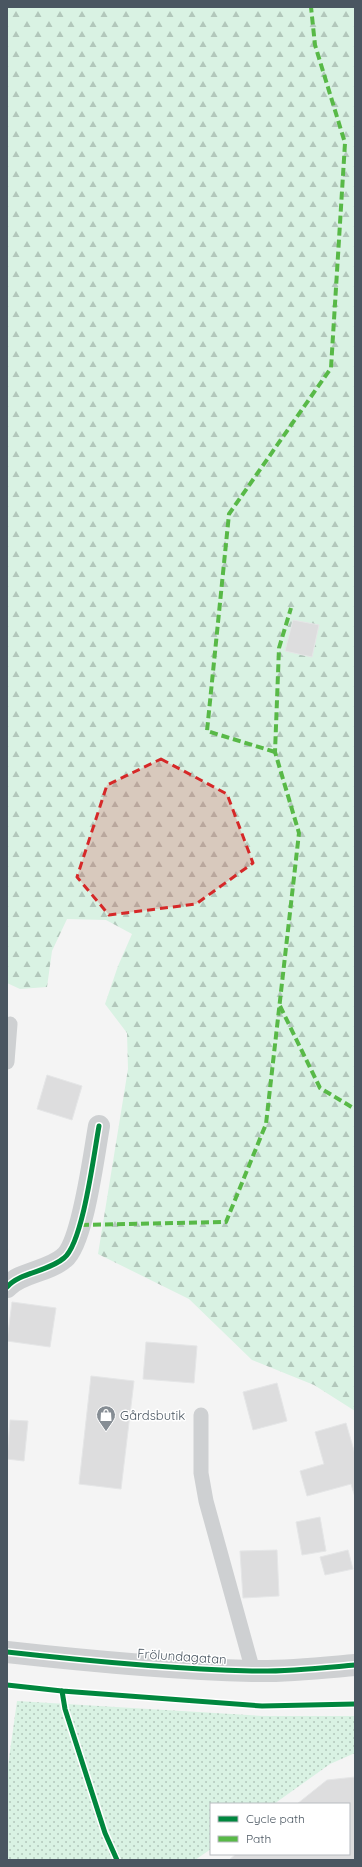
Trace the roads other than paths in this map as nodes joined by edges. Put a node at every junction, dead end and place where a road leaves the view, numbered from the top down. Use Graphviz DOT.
graph roads {
  1 [pos="10,1024"];
  2 [pos="7,1062"];
  3 [pos="99,1126"];
  4 [pos="7,1287"];
  5 [pos="201,1415"];
  6 [pos="7,1652"];
  7 [pos="355,1666"];
  8 [pos="252,1671"];
  1 -- 2 [label="lane"];
  3 -- 4 [label="street"];
  5 -- 8 [label="lane, Frölundagatan"];
  6 -- 8 [label="street, Frölundagatan"];
  7 -- 8 [label="street, Frölundagatan"];
}
